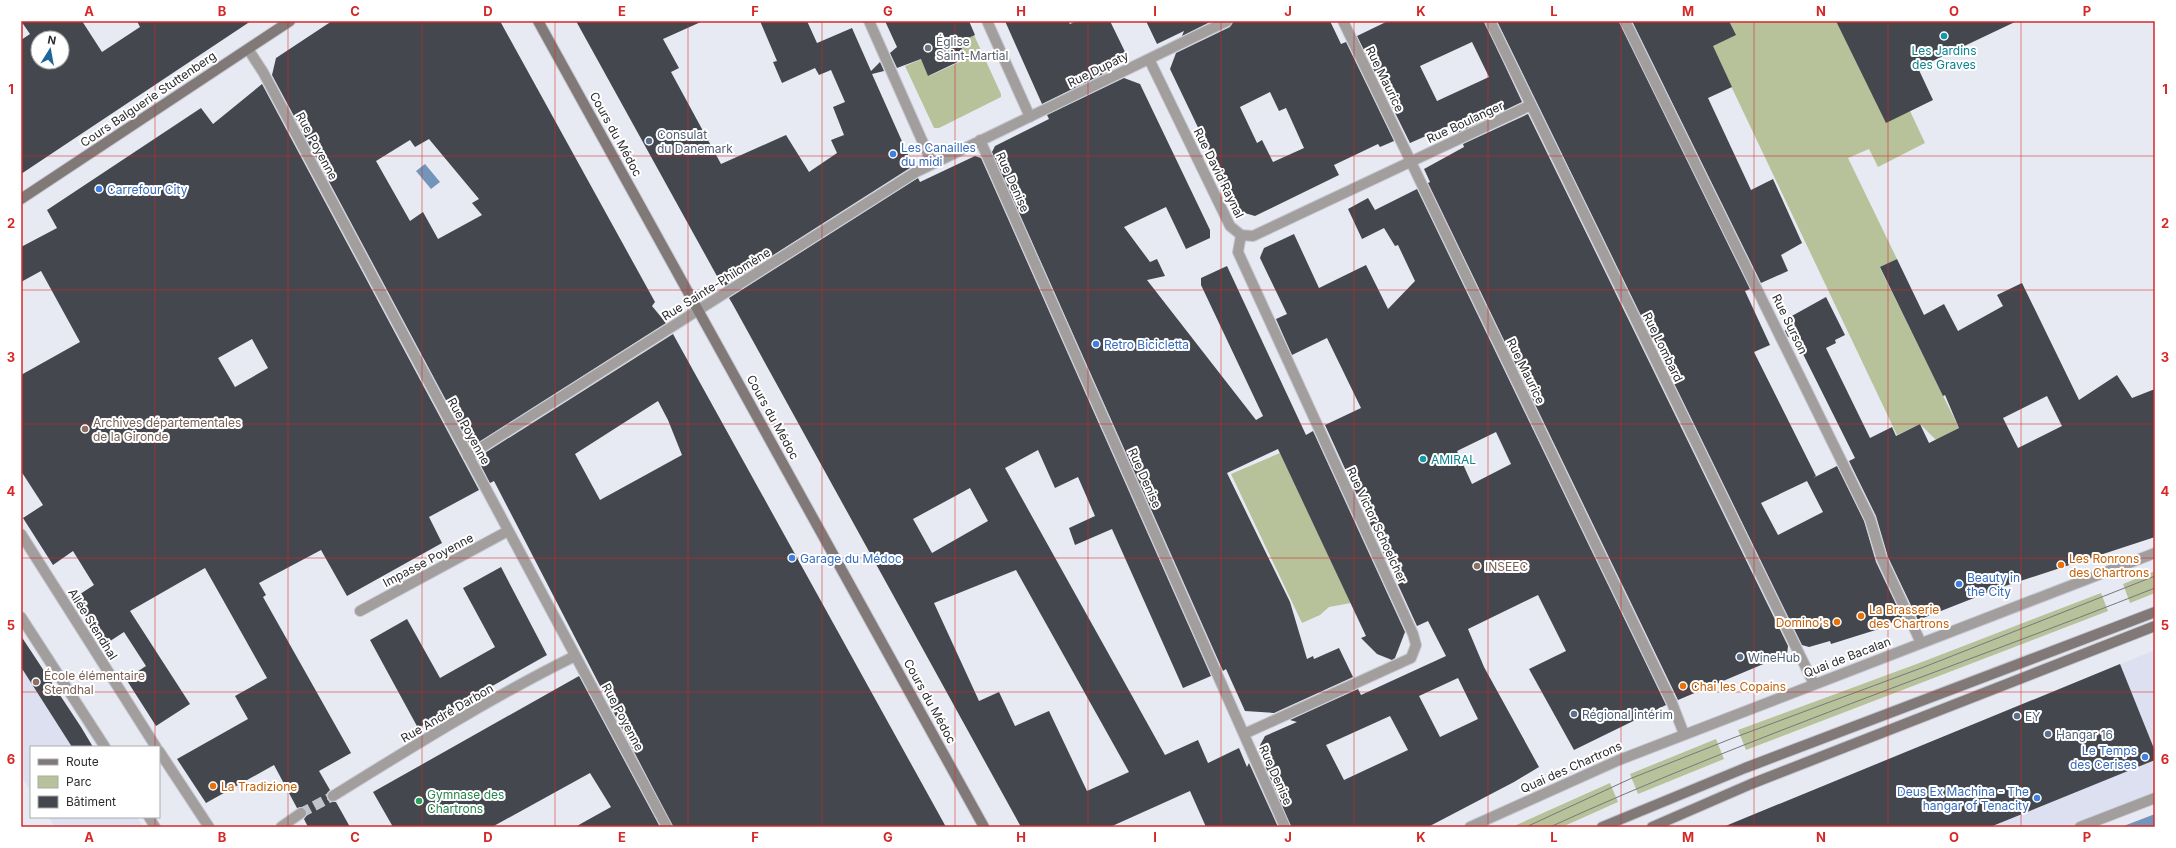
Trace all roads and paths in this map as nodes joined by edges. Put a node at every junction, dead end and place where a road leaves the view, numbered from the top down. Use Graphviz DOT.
graph roads {
  1 [pos="290,21"];
  2 [pos="538,21"];
  3 [pos="869,21"];
  4 [pos="987,21"];
  5 [pos="1227,21"];
  6 [pos="1343,21"];
  7 [pos="1490,21"];
  8 [pos="1625,21"];
  9 [pos="248,49"];
  10 [pos="1149,59"];
  11 [pos="1531,105"];
  12 [pos="1030,117"];
  13 [pos="980,140"];
  14 [pos="1410,162"];
  15 [pos="932,163"];
  16 [pos="21,200"];
  17 [pos="1241,235"];
  18 [pos="699,310"];
  19 [pos="468,456"];
  20 [pos="508,531"];
  21 [pos="21,534"];
  22 [pos="2155,553"];
  23 [pos="360,611"];
  24 [pos="2155,612"];
  25 [pos="21,617"];
  26 [pos="2155,626"];
  27 [pos="1921,643"];
  28 [pos="576,656"];
  29 [pos="1814,684"];
  30 [pos="1244,734"];
  31 [pos="1684,734"];
  32 [pos="103,746"];
  33 [pos="155,746"];
  34 [pos="160,753"];
  35 [pos="333,796"];
  36 [pos="2155,798"];
  37 [pos="301,813"];
  38 [pos="150,818"];
  39 [pos="155,827"];
  40 [pos="209,827"];
  41 [pos="281,827"];
  42 [pos="667,827"];
  43 [pos="984,827"];
  44 [pos="1285,827"];
  45 [pos="1470,827"];
  46 [pos="1602,827"];
  47 [pos="1652,827"];
  48 [pos="2080,827"];
  1 -- 9 [label="main road, Cours Balguerie Stuttenberg"];
  2 -- 18 [label="main road, Cours du Médoc"];
  3 -- 15 [label="street"];
  4 -- 12 [label="street"];
  5 -- 10 [label="street, Rue Dupaty"];
  6 -- 14 [label="street, Rue Maurice"];
  7 -- 11 [label="street, Rue Lombard"];
  8 -- 27 [label="street, Rue Surson"];
  9 -- 16 [label="main road, Cours Balguerie Stuttenberg"];
  9 -- 19 [label="street, Rue Poyenne"];
  10 -- 12 [label="street, Rue Dupaty"];
  10 -- 17 [label="street, Rue David Raynal"];
  11 -- 14 [label="street, Rue Boulanger"];
  11 -- 29 [label="street, Rue Lombard"];
  12 -- 13 [label="street, Rue Dupaty"];
  13 -- 15 [label="street, Rue Sainte-Philomène"];
  13 -- 30 [label="street, Rue Denise"];
  14 -- 17 [label="street, Rue David Raynal"];
  14 -- 31 [label="street, Rue Maurice"];
  15 -- 18 [label="street, Rue Sainte-Philomène"];
  17 -- 30 [label="street, Rue Victor Schoelcher"];
  18 -- 19 [label="street, Rue Sainte-Philomène"];
  18 -- 43 [label="main road, Cours du Médoc"];
  19 -- 20 [label="street, Rue Poyenne"];
  20 -- 23 [label="street, Impasse Poyenne"];
  20 -- 28 [label="street, Rue Poyenne"];
  21 -- 33 [label="street, Allée Stendhal"];
  22 -- 27 [label="street, Quai de Bacalan"];
  24 -- 46 [label="main road"];
  25 -- 32 [label="street"];
  26 -- 47 [label="main road"];
  27 -- 29 [label="street, Quai de Bacalan"];
  28 -- 35 [label="street, Rue André Darbon"];
  28 -- 42 [label="street, Rue Poyenne"];
  29 -- 31 [label="street, Quai de Bacalan"];
  30 -- 44 [label="street, Rue Denise"];
  31 -- 45 [label="street, Quai des Chartrons"];
  34 -- 40 [label="street"];
  36 -- 48 [label="street"];
  37 -- 41 [label="street"];
  38 -- 39 [label="street"];
}
